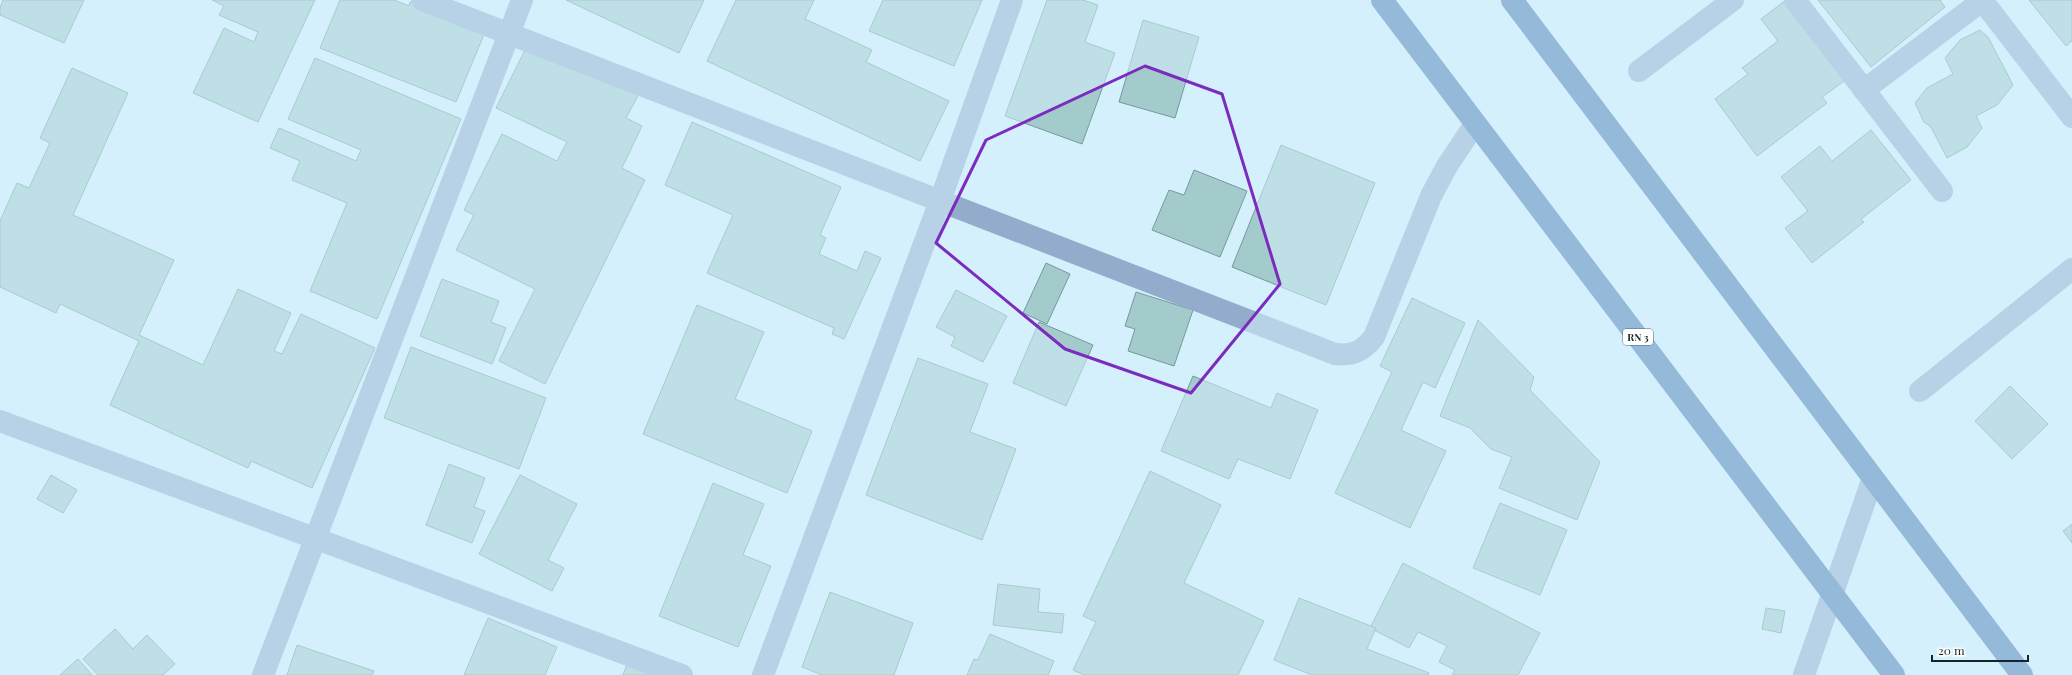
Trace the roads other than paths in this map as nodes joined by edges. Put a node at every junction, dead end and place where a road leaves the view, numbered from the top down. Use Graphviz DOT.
graph roads {
  1 [pos="422,0"];
  2 [pos="522,0"];
  3 [pos="1012,0"];
  4 [pos="1382,0"];
  5 [pos="1512,0"];
  6 [pos="1733,0"];
  7 [pos="1795,0"];
  8 [pos="1983,0"];
  9 [pos="510,33"];
  10 [pos="1639,71"];
  11 [pos="1864,90"];
  12 [pos="2072,117"];
  13 [pos="1476,124"];
  14 [pos="1942,191"];
  15 [pos="940,201"];
  16 [pos="2072,269"];
  17 [pos="1920,391"];
  18 [pos="0,421"];
  19 [pos="1873,478"];
  20 [pos="314,538"];
  21 [pos="1832,594"];
  22 [pos="263,675"];
  23 [pos="682,675"];
  24 [pos="763,675"];
  25 [pos="1804,675"];
  26 [pos="1894,675"];
  27 [pos="2022,675"];
  1 -- 9 [label="street"];
  2 -- 9 [label="street"];
  3 -- 15 [label="street"];
  4 -- 13 [label="main road, RN 3"];
  5 -- 19 [label="main road"];
  6 -- 10 [label="street"];
  7 -- 11 [label="street"];
  8 -- 11 [label="street"];
  8 -- 12 [label="street"];
  9 -- 15 [label="street"];
  9 -- 20 [label="street"];
  11 -- 14 [label="street"];
  13 -- 15 [label="street"];
  13 -- 21 [label="main road, RN 3"];
  15 -- 24 [label="street"];
  16 -- 17 [label="street"];
  18 -- 20 [label="street"];
  19 -- 21 [label="street"];
  19 -- 27 [label="main road"];
  20 -- 22 [label="street"];
  20 -- 23 [label="street"];
  21 -- 25 [label="street"];
  21 -- 26 [label="main road, RN 3"];
}
